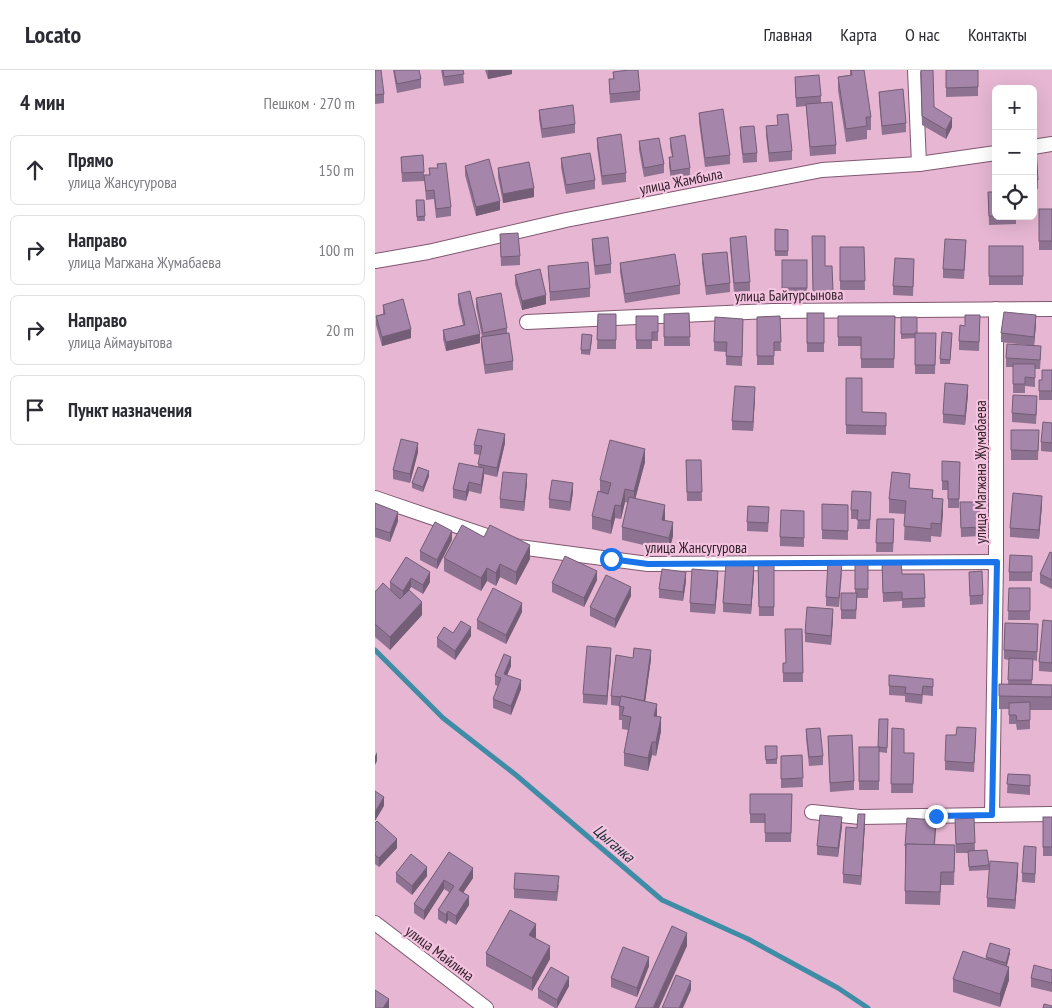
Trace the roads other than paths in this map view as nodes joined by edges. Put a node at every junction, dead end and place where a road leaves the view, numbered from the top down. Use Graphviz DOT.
graph roads {
  1 [pos="915,70"];
  2 [pos="1052,144"];
  3 [pos="1037,146"];
  4 [pos="992,154"];
  5 [pos="919,164"];
  6 [pos="375,261"];
  7 [pos="996,309"];
  8 [pos="1052,309"];
  9 [pos="527,322"];
  10 [pos="375,498"];
  11 [pos="997,562"];
  12 [pos="812,812"];
  13 [pos="1052,814"];
  14 [pos="992,815"];
  15 [pos="375,923"];
  16 [pos="486,1008"];
  1 -- 5 [label="street"];
  2 -- 3 [label="street"];
  4 -- 5 [label="street, улица Жамбыла"];
  5 -- 6 [label="street, улица Жамбыла"];
  7 -- 8 [label="street, улица Байтурсынова"];
  7 -- 9 [label="street, улица Байтурсынова"];
  7 -- 11 [label="street, улица Магжана Жумабаева"];
  10 -- 11 [label="street, улица Жансугурова"];
  11 -- 14 [label="street, улица Магжана Жумабаева"];
  12 -- 14 [label="street"];
  13 -- 14 [label="street"];
  15 -- 16 [label="street, улица Майлина"];
}
